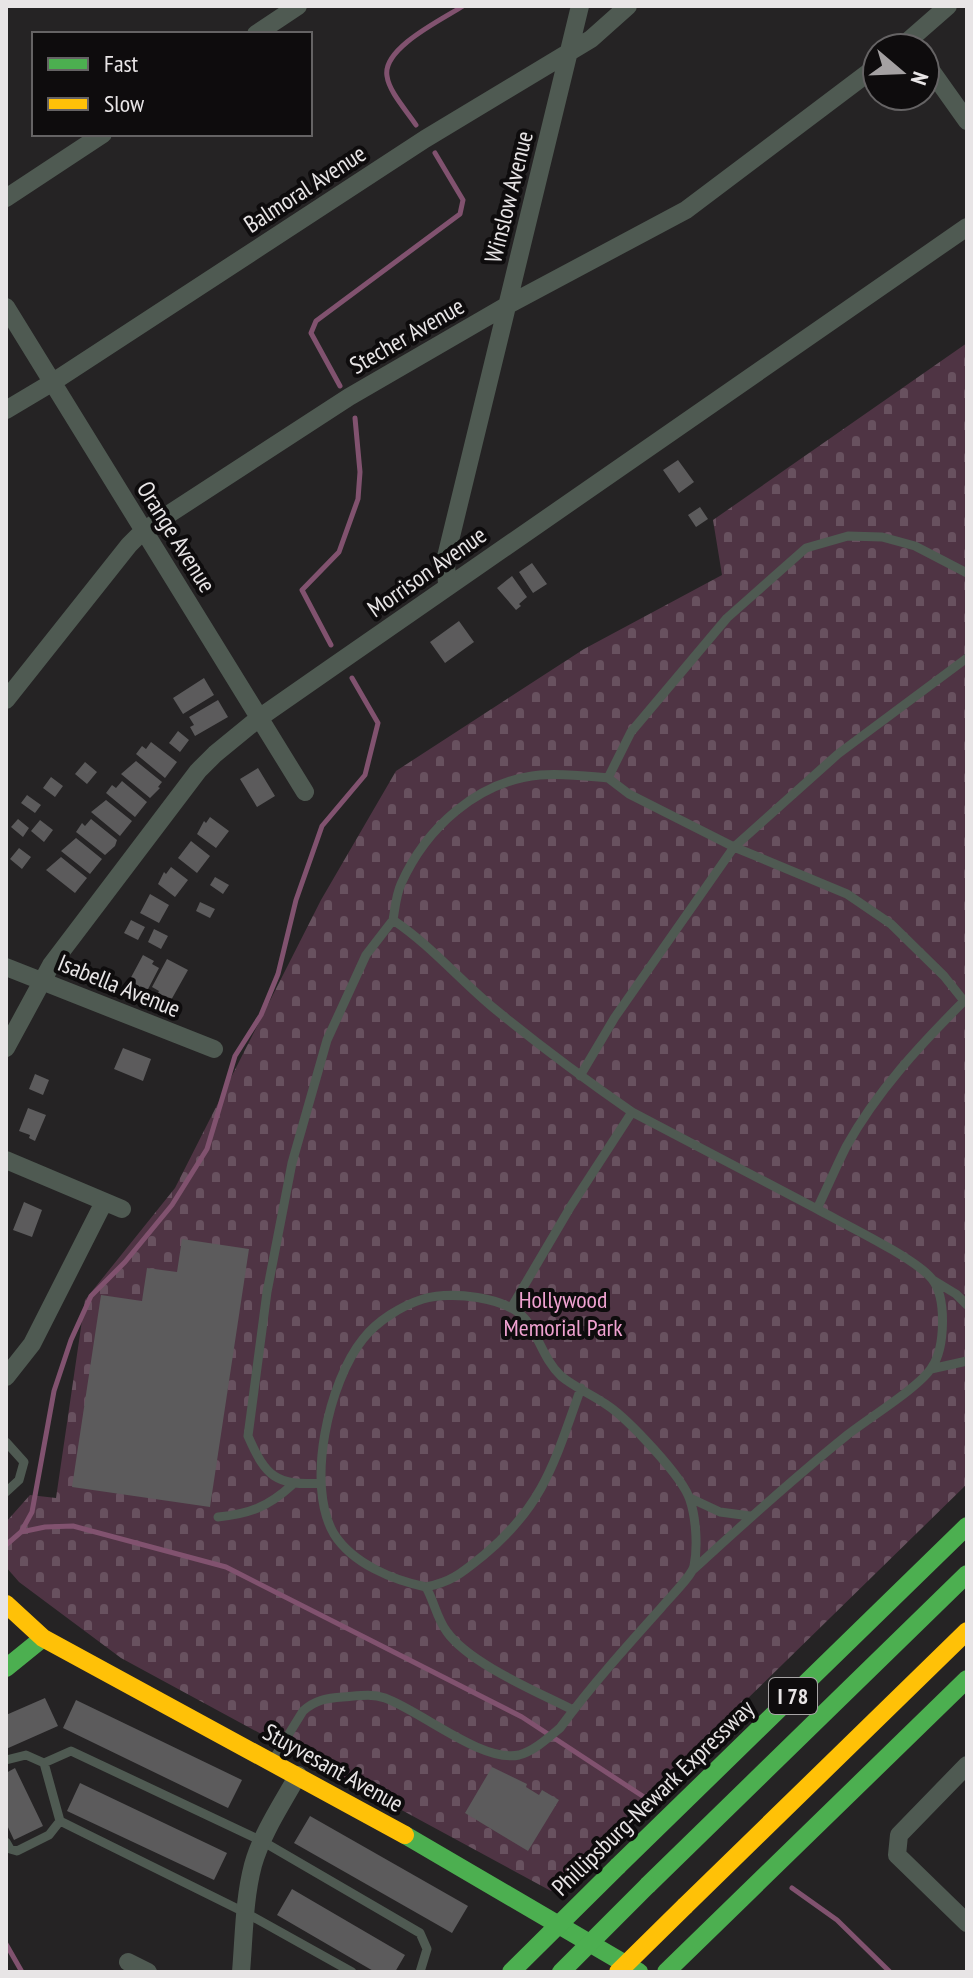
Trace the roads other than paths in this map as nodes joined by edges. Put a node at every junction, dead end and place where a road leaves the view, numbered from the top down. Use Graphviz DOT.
graph roads {
  1 [pos="298,6"];
  2 [pos="580,6"];
  3 [pos="628,6"];
  4 [pos="948,6"];
  5 [pos="259,32"];
  6 [pos="921,32"];
  7 [pos="570,52"];
  8 [pos="861,78"];
  9 [pos="941,84"];
  10 [pos="967,121"];
  11 [pos="100,136"];
  12 [pos="6,198"];
  13 [pos="967,227"];
  14 [pos="506,306"];
  15 [pos="6,307"];
  16 [pos="53,382"];
  17 [pos="6,410"];
  18 [pos="143,531"];
  19 [pos="967,573"];
  20 [pos="447,587"];
  21 [pos="967,658"];
  22 [pos="6,700"];
  23 [pos="259,718"];
  24 [pos="608,778"];
  25 [pos="305,792"];
  26 [pos="734,847"];
  27 [pos="393,920"];
  28 [pos="6,967"];
  29 [pos="43,981"];
  30 [pos="965,999"];
  31 [pos="6,1048"];
  32 [pos="214,1049"];
  33 [pos="580,1076"];
  34 [pos="632,1112"];
  35 [pos="6,1160"];
  36 [pos="817,1209"];
  37 [pos="933,1280"];
  38 [pos="967,1305"];
  39 [pos="511,1308"];
  40 [pos="967,1361"];
  41 [pos="931,1369"];
  42 [pos="6,1377"];
  43 [pos="581,1388"];
  44 [pos="6,1442"];
  45 [pos="321,1483"];
  46 [pos="292,1485"];
  47 [pos="6,1492"];
  48 [pos="690,1498"];
  49 [pos="750,1516"];
  50 [pos="218,1517"];
  51 [pos="967,1526"];
  52 [pos="694,1569"];
  53 [pos="967,1574"];
  54 [pos="426,1587"];
  55 [pos="6,1604"];
  56 [pos="967,1631"];
  57 [pos="43,1638"];
  58 [pos="6,1668"];
  59 [pos="967,1679"];
  60 [pos="573,1710"];
  61 [pos="6,1760"];
  62 [pos="272,1761"];
  63 [pos="44,1763"];
  64 [pos="967,1765"];
  65 [pos="298,1775"];
  66 [pos="60,1821"];
  67 [pos="262,1841"];
  68 [pos="6,1842"];
  69 [pos="246,1913"];
  70 [pos="967,1923"];
  71 [pos="128,1962"];
  72 [pos="148,1972"];
  73 [pos="241,1972"];
  74 [pos="352,1972"];
  75 [pos="420,1972"];
  76 [pos="511,1972"];
  77 [pos="561,1972"];
  78 [pos="618,1972"];
  79 [pos="639,1972"];
  80 [pos="666,1972"];
  1 -- 5 [label="street"];
  2 -- 7 [label="street, Winslow Avenue"];
  3 -- 7 [label="street, Balmoral Avenue"];
  4 -- 6 [label="street"];
  7 -- 14 [label="street, Winslow Avenue"];
  7 -- 16 [label="street, Balmoral Avenue"];
  8 -- 14 [label="street, Stecher Avenue"];
  9 -- 10 [label="street"];
  11 -- 12 [label="street"];
  13 -- 20 [label="street, Morrison Avenue"];
  14 -- 18 [label="street, Stecher Avenue"];
  14 -- 20 [label="street, Winslow Avenue"];
  15 -- 16 [label="street, Orange Avenue"];
  16 -- 17 [label="street, Balmoral Avenue"];
  16 -- 18 [label="street, Orange Avenue"];
  18 -- 22 [label="street, Stecher Avenue"];
  18 -- 23 [label="street, Orange Avenue"];
  19 -- 24 [label="lane"];
  20 -- 23 [label="street, Morrison Avenue"];
  21 -- 26 [label="lane"];
  23 -- 25 [label="street, Orange Avenue"];
  23 -- 29 [label="street, Morrison Avenue"];
  24 -- 26 [label="lane"];
  24 -- 27 [label="lane"];
  26 -- 30 [label="lane"];
  26 -- 33 [label="lane"];
  27 -- 33 [label="lane"];
  27 -- 46 [label="lane"];
  28 -- 29 [label="street, Isabella Avenue"];
  29 -- 31 [label="street, Morrison Avenue"];
  29 -- 32 [label="street, Isabella Avenue"];
  30 -- 36 [label="lane"];
  33 -- 34 [label="lane"];
  34 -- 36 [label="lane"];
  34 -- 39 [label="lane"];
  35 -- 42 [label="street"];
  36 -- 37 [label="lane"];
  37 -- 38 [label="lane"];
  37 -- 41 [label="lane"];
  39 -- 43 [label="lane"];
  39 -- 45 [label="lane"];
  40 -- 41 [label="lane"];
  41 -- 49 [label="lane"];
  43 -- 48 [label="lane"];
  43 -- 54 [label="lane"];
  44 -- 47 [label="lane"];
  45 -- 46 [label="lane"];
  45 -- 54 [label="lane"];
  46 -- 50 [label="lane"];
  48 -- 49 [label="lane"];
  48 -- 52 [label="lane"];
  49 -- 52 [label="lane"];
  51 -- 76 [label="main road, Phillipsburg-Newark Expressway / I 78, bridge"];
  52 -- 60 [label="lane"];
  53 -- 77 [label="main road, I 78, bridge"];
  54 -- 60 [label="lane"];
  55 -- 57 [label="main road, Stuyvesant Avenue"];
  56 -- 78 [label="main road, bridge"];
  57 -- 58 [label="main road"];
  57 -- 62 [label="main road, Stuyvesant Avenue"];
  59 -- 80 [label="main road"];
  60 -- 62 [label="lane"];
  61 -- 63 [label="lane"];
  62 -- 65 [label="main road, Stuyvesant Avenue"];
  63 -- 66 [label="lane"];
  63 -- 67 [label="lane"];
  64 -- 70 [label="street"];
  65 -- 67 [label="street"];
  65 -- 79 [label="main road, Stuyvesant Avenue"];
  66 -- 68 [label="lane"];
  66 -- 69 [label="lane"];
  67 -- 69 [label="street"];
  67 -- 75 [label="lane"];
  69 -- 73 [label="street"];
  69 -- 74 [label="lane"];
  71 -- 72 [label="street"];
}
